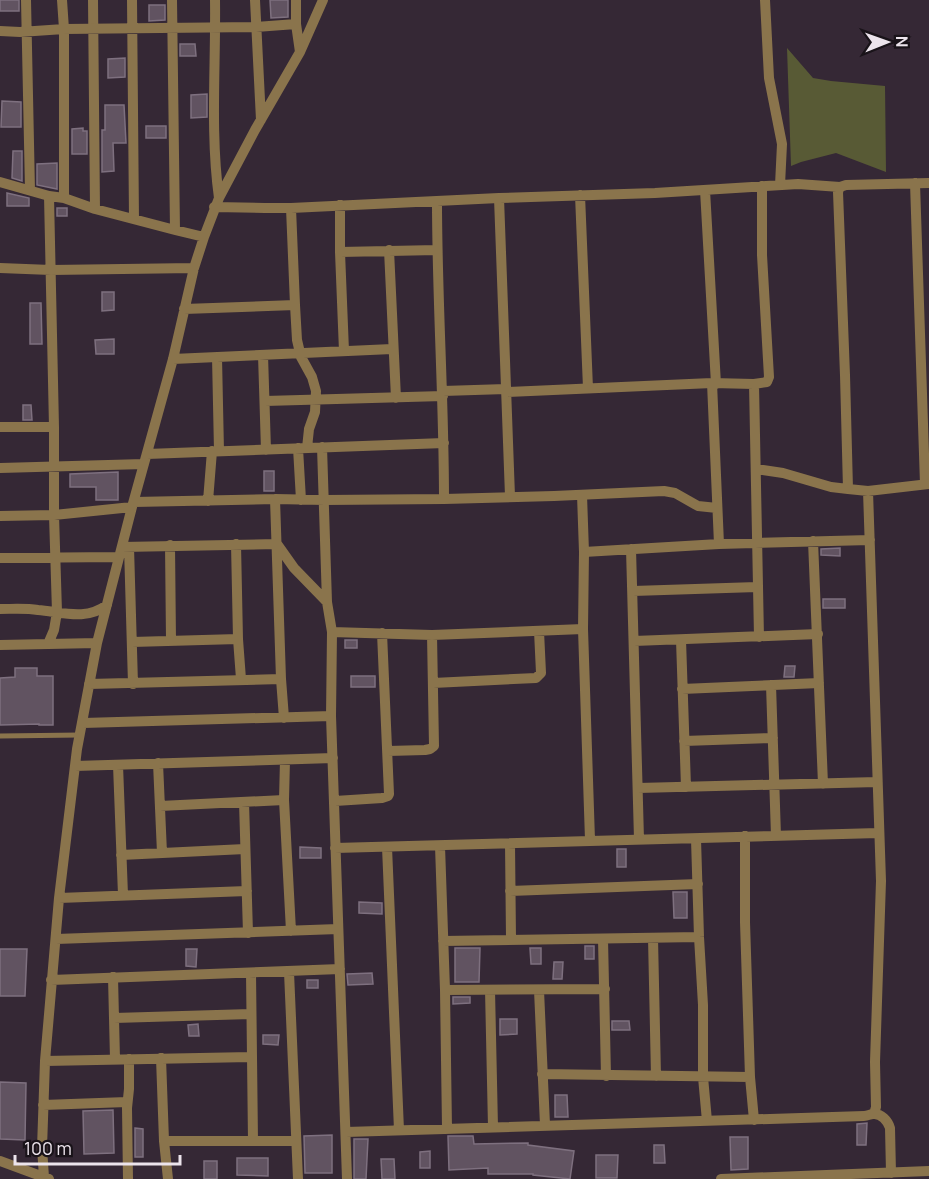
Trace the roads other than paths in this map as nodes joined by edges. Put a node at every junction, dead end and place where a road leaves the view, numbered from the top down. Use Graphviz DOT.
graph roads {
  1 [pos="26,0"];
  2 [pos="62,0"];
  3 [pos="93,0"];
  4 [pos="132,0"];
  5 [pos="172,0"];
  6 [pos="215,0"];
  7 [pos="255,0"];
  8 [pos="296,0"];
  9 [pos="323,0"];
  10 [pos="765,0"];
  11 [pos="296,24"];
  12 [pos="256,27"];
  13 [pos="215,28"];
  14 [pos="64,29"];
  15 [pos="94,29"];
  16 [pos="134,29"];
  17 [pos="173,29"];
  18 [pos="0,31"];
  19 [pos="27,32"];
  20 [pos="300,52"];
  21 [pos="261,120"];
  22 [pos="0,182"];
  23 [pos="915,183"];
  24 [pos="929,183"];
  25 [pos="780,185"];
  26 [pos="762,186"];
  27 [pos="840,187"];
  28 [pos="30,190"];
  29 [pos="705,190"];
  30 [pos="580,195"];
  31 [pos="50,196"];
  32 [pos="64,198"];
  33 [pos="499,198"];
  34 [pos="437,201"];
  35 [pos="216,202"];
  36 [pos="340,205"];
  37 [pos="291,208"];
  38 [pos="95,209"];
  39 [pos="134,219"];
  40 [pos="175,230"];
  41 [pos="204,237"];
  42 [pos="389,250"];
  43 [pos="437,250"];
  44 [pos="340,252"];
  45 [pos="0,268"];
  46 [pos="194,268"];
  47 [pos="51,270"];
  48 [pos="924,281"];
  49 [pos="295,305"];
  50 [pos="184,309"];
  51 [pos="393,349"];
  52 [pos="344,351"];
  53 [pos="299,353"];
  54 [pos="263,355"];
  55 [pos="217,357"];
  56 [pos="173,360"];
  57 [pos="925,372"];
  58 [pos="714,383"];
  59 [pos="754,384"];
  60 [pos="588,388"];
  61 [pos="506,390"];
  62 [pos="443,394"];
  63 [pos="396,398"];
  64 [pos="316,400"];
  65 [pos="265,401"];
  66 [pos="0,427"];
  67 [pos="54,427"];
  68 [pos="444,443"];
  69 [pos="322,447"];
  70 [pos="303,448"];
  71 [pos="266,450"];
  72 [pos="215,451"];
  73 [pos="146,459"];
  74 [pos="54,466"];
  75 [pos="0,468"];
  76 [pos="756,469"];
  77 [pos="927,484"];
  78 [pos="848,489"];
  79 [pos="868,491"];
  80 [pos="582,495"];
  81 [pos="510,496"];
  82 [pos="275,499"];
  83 [pos="444,499"];
  84 [pos="301,500"];
  85 [pos="208,501"];
  86 [pos="325,501"];
  87 [pos="133,504"];
  88 [pos="717,508"];
  89 [pos="54,515"];
  90 [pos="0,516"];
  91 [pos="870,540"];
  92 [pos="813,541"];
  93 [pos="758,542"];
  94 [pos="236,544"];
  95 [pos="277,544"];
  96 [pos="719,544"];
  97 [pos="170,545"];
  98 [pos="631,549"];
  99 [pos="123,550"];
  100 [pos="584,552"];
  101 [pos="56,557"];
  102 [pos="0,558"];
  103 [pos="757,587"];
  104 [pos="633,591"];
  105 [pos="327,602"];
  106 [pos="107,604"];
  107 [pos="0,609"];
  108 [pos="57,612"];
  109 [pos="583,629"];
  110 [pos="539,631"];
  111 [pos="332,632"];
  112 [pos="382,633"];
  113 [pos="818,634"];
  114 [pos="432,635"];
  115 [pos="759,637"];
  116 [pos="238,639"];
  117 [pos="171,640"];
  118 [pos="681,640"];
  119 [pos="634,641"];
  120 [pos="132,642"];
  121 [pos="48,644"];
  122 [pos="97,644"];
  123 [pos="0,645"];
  124 [pos="241,679"];
  125 [pos="281,679"];
  126 [pos="433,683"];
  127 [pos="819,683"];
  128 [pos="89,684"];
  129 [pos="133,684"];
  130 [pos="771,685"];
  131 [pos="682,688"];
  132 [pos="331,716"];
  133 [pos="284,718"];
  134 [pos="83,723"];
  135 [pos="80,735"];
  136 [pos="0,736"];
  137 [pos="773,738"];
  138 [pos="684,741"];
  139 [pos="388,751"];
  140 [pos="333,758"];
  141 [pos="285,760"];
  142 [pos="159,764"];
  143 [pos="117,765"];
  144 [pos="75,766"];
  145 [pos="877,782"];
  146 [pos="823,784"];
  147 [pos="775,786"];
  148 [pos="686,787"];
  149 [pos="639,788"];
  150 [pos="284,800"];
  151 [pos="335,801"];
  152 [pos="244,802"];
  153 [pos="160,806"];
  154 [pos="878,833"];
  155 [pos="745,836"];
  156 [pos="776,836"];
  157 [pos="639,839"];
  158 [pos="696,839"];
  159 [pos="590,840"];
  160 [pos="510,844"];
  161 [pos="440,846"];
  162 [pos="387,847"];
  163 [pos="335,848"];
  164 [pos="245,849"];
  165 [pos="162,853"];
  166 [pos="121,855"];
  167 [pos="698,884"];
  168 [pos="246,891"];
  169 [pos="510,891"];
  170 [pos="123,895"];
  171 [pos="59,898"];
  172 [pos="338,929"];
  173 [pos="291,931"];
  174 [pos="248,933"];
  175 [pos="699,937"];
  176 [pos="653,938"];
  177 [pos="56,939"];
  178 [pos="511,939"];
  179 [pos="603,939"];
  180 [pos="442,940"];
  181 [pos="340,969"];
  182 [pos="289,972"];
  183 [pos="251,973"];
  184 [pos="113,977"];
  185 [pos="51,980"];
  186 [pos="605,989"];
  187 [pos="445,990"];
  188 [pos="490,990"];
  189 [pos="539,990"];
  190 [pos="251,1014"];
  191 [pos="114,1018"];
  192 [pos="251,1057"];
  193 [pos="161,1058"];
  194 [pos="115,1059"];
  195 [pos="129,1059"];
  196 [pos="45,1061"];
  197 [pos="542,1074"];
  198 [pos="606,1076"];
  199 [pos="656,1076"];
  200 [pos="704,1077"];
  201 [pos="750,1077"];
  202 [pos="127,1102"];
  203 [pos="43,1105"];
  204 [pos="874,1114"];
  205 [pos="754,1120"];
  206 [pos="707,1121"];
  207 [pos="545,1125"];
  208 [pos="493,1127"];
  209 [pos="447,1128"];
  210 [pos="399,1130"];
  211 [pos="346,1132"];
  212 [pos="164,1141"];
  213 [pos="253,1141"];
  214 [pos="296,1141"];
  215 [pos="1,1162"];
  216 [pos="929,1172"];
  217 [pos="891,1173"];
  218 [pos="47,1178"];
  219 [pos="799,1178"];
  220 [pos="128,1179"];
  221 [pos="168,1179"];
  222 [pos="298,1179"];
  223 [pos="347,1179"];
  224 [pos="721,1179"];
  1 -- 19 [label="street"];
  2 -- 14 [label="street"];
  3 -- 15 [label="street"];
  4 -- 16 [label="street"];
  5 -- 17 [label="street"];
  6 -- 13 [label="street"];
  7 -- 12 [label="street"];
  8 -- 11 [label="street"];
  9 -- 20 [label="street"];
  10 -- 25 [label="street"];
  11 -- 12 [label="street"];
  11 -- 20 [label="street"];
  12 -- 13 [label="street"];
  12 -- 21 [label="street"];
  13 -- 17 [label="street"];
  13 -- 35 [label="street"];
  14 -- 15 [label="street"];
  14 -- 19 [label="street"];
  14 -- 32 [label="street"];
  15 -- 16 [label="street"];
  15 -- 38 [label="street"];
  16 -- 17 [label="street"];
  16 -- 39 [label="street"];
  17 -- 40 [label="street"];
  18 -- 19 [label="street"];
  19 -- 28 [label="street"];
  20 -- 21 [label="street"];
  21 -- 35 [label="street"];
  22 -- 28 [label="street"];
  23 -- 24 [label="street"];
  23 -- 27 [label="street"];
  23 -- 48 [label="street"];
  25 -- 26 [label="street"];
  25 -- 27 [label="street"];
  26 -- 29 [label="street"];
  26 -- 59 [label="street"];
  27 -- 78 [label="street"];
  28 -- 31 [label="street"];
  29 -- 30 [label="street"];
  29 -- 58 [label="street"];
  30 -- 33 [label="street"];
  30 -- 60 [label="street"];
  31 -- 32 [label="street"];
  31 -- 47 [label="street"];
  32 -- 38 [label="street"];
  33 -- 34 [label="street"];
  33 -- 61 [label="street"];
  34 -- 36 [label="street"];
  34 -- 43 [label="street"];
  35 -- 37 [label="street"];
  35 -- 41 [label="street"];
  36 -- 37 [label="street"];
  36 -- 44 [label="street"];
  37 -- 49 [label="street"];
  38 -- 39 [label="street"];
  39 -- 40 [label="street"];
  40 -- 41 [label="street"];
  41 -- 46 [label="street"];
  42 -- 43 [label="street"];
  42 -- 44 [label="street"];
  42 -- 51 [label="street"];
  43 -- 62 [label="street"];
  44 -- 52 [label="street"];
  45 -- 47 [label="street"];
  46 -- 47 [label="street"];
  46 -- 50 [label="street"];
  47 -- 67 [label="street"];
  48 -- 57 [label="street"];
  49 -- 50 [label="street"];
  49 -- 53 [label="street"];
  50 -- 56 [label="street"];
  51 -- 52 [label="street"];
  51 -- 63 [label="street"];
  52 -- 53 [label="street"];
  53 -- 54 [label="street"];
  53 -- 64 [label="street"];
  54 -- 55 [label="street"];
  54 -- 65 [label="street"];
  55 -- 56 [label="street"];
  55 -- 72 [label="street"];
  56 -- 73 [label="street"];
  57 -- 77 [label="street"];
  58 -- 59 [label="street"];
  58 -- 60 [label="street"];
  58 -- 88 [label="street"];
  59 -- 76 [label="street"];
  60 -- 61 [label="street"];
  61 -- 62 [label="street"];
  61 -- 81 [label="street"];
  62 -- 63 [label="street"];
  62 -- 68 [label="street"];
  63 -- 64 [label="street"];
  64 -- 65 [label="street"];
  64 -- 70 [label="street"];
  65 -- 71 [label="street"];
  66 -- 67 [label="street"];
  67 -- 74 [label="street"];
  68 -- 69 [label="street"];
  68 -- 83 [label="street"];
  69 -- 70 [label="street"];
  69 -- 86 [label="street"];
  70 -- 71 [label="street"];
  70 -- 84 [label="street"];
  71 -- 72 [label="street"];
  72 -- 73 [label="street"];
  72 -- 85 [label="street"];
  73 -- 74 [label="street"];
  73 -- 87 [label="street"];
  74 -- 75 [label="street"];
  74 -- 89 [label="street"];
  76 -- 78 [label="street"];
  76 -- 93 [label="street"];
  77 -- 79 [label="street"];
  78 -- 79 [label="street"];
  79 -- 91 [label="street"];
  80 -- 81 [label="street"];
  80 -- 88 [label="street"];
  80 -- 100 [label="street"];
  81 -- 83 [label="street"];
  82 -- 84 [label="street"];
  82 -- 85 [label="street"];
  82 -- 95 [label="street"];
  83 -- 86 [label="street"];
  84 -- 86 [label="street"];
  85 -- 87 [label="street"];
  86 -- 105 [label="street"];
  87 -- 89 [label="street"];
  87 -- 99 [label="street"];
  88 -- 96 [label="street"];
  89 -- 90 [label="street"];
  89 -- 101 [label="street"];
  91 -- 92 [label="street"];
  91 -- 145 [label="street"];
  92 -- 93 [label="street"];
  92 -- 113 [label="street"];
  93 -- 96 [label="street"];
  93 -- 103 [label="street"];
  94 -- 95 [label="street"];
  94 -- 97 [label="street"];
  94 -- 116 [label="street"];
  95 -- 105 [label="street"];
  95 -- 125 [label="street"];
  96 -- 98 [label="street"];
  97 -- 99 [label="street"];
  97 -- 117 [label="street"];
  98 -- 100 [label="street"];
  98 -- 104 [label="street"];
  99 -- 101 [label="street"];
  99 -- 106 [label="street"];
  99 -- 120 [label="street"];
  100 -- 109 [label="street"];
  101 -- 102 [label="street"];
  101 -- 108 [label="street"];
  103 -- 104 [label="street"];
  103 -- 115 [label="street"];
  104 -- 119 [label="street"];
  105 -- 111 [label="street"];
  106 -- 108 [label="street"];
  106 -- 122 [label="street"];
  107 -- 108 [label="street"];
  108 -- 121 [label="street"];
  109 -- 110 [label="street"];
  109 -- 159 [label="street"];
  110 -- 114 [label="street"];
  110 -- 126 [label="street"];
  111 -- 112 [label="street"];
  111 -- 132 [label="street"];
  112 -- 114 [label="street"];
  112 -- 139 [label="street"];
  113 -- 115 [label="street"];
  113 -- 127 [label="street"];
  114 -- 126 [label="street"];
  115 -- 118 [label="street"];
  116 -- 117 [label="street"];
  116 -- 124 [label="street"];
  117 -- 120 [label="street"];
  118 -- 119 [label="street"];
  118 -- 131 [label="street"];
  119 -- 149 [label="street"];
  120 -- 129 [label="street"];
  121 -- 122 [label="street"];
  121 -- 123 [label="street"];
  122 -- 128 [label="street"];
  124 -- 125 [label="street"];
  124 -- 129 [label="street"];
  125 -- 133 [label="street"];
  126 -- 139 [label="street"];
  127 -- 130 [label="street"];
  127 -- 146 [label="street"];
  128 -- 129 [label="street"];
  128 -- 134 [label="street"];
  130 -- 131 [label="street"];
  130 -- 137 [label="street"];
  131 -- 138 [label="street"];
  132 -- 133 [label="street"];
  132 -- 140 [label="street"];
  133 -- 134 [label="street"];
  134 -- 135 [label="street"];
  135 -- 136 [label="lane"];
  135 -- 144 [label="street"];
  137 -- 138 [label="street"];
  137 -- 147 [label="street"];
  138 -- 148 [label="street"];
  139 -- 151 [label="street"];
  140 -- 141 [label="street"];
  140 -- 151 [label="street"];
  141 -- 142 [label="street"];
  141 -- 150 [label="street"];
  142 -- 143 [label="street"];
  142 -- 153 [label="street"];
  143 -- 144 [label="street"];
  143 -- 166 [label="street"];
  144 -- 171 [label="street"];
  145 -- 146 [label="street"];
  145 -- 154 [label="street"];
  146 -- 147 [label="street"];
  147 -- 148 [label="street"];
  147 -- 156 [label="street"];
  148 -- 149 [label="street"];
  149 -- 157 [label="street"];
  150 -- 152 [label="street"];
  150 -- 173 [label="street"];
  151 -- 163 [label="street"];
  152 -- 153 [label="street"];
  152 -- 164 [label="street"];
  153 -- 165 [label="street"];
  154 -- 156 [label="street"];
  154 -- 204 [label="street"];
  155 -- 156 [label="street"];
  155 -- 158 [label="street"];
  155 -- 201 [label="street"];
  157 -- 158 [label="street"];
  157 -- 159 [label="street"];
  158 -- 167 [label="street"];
  159 -- 160 [label="street"];
  160 -- 161 [label="street"];
  160 -- 169 [label="street"];
  161 -- 162 [label="street"];
  161 -- 180 [label="street"];
  162 -- 163 [label="street"];
  162 -- 210 [label="street"];
  163 -- 172 [label="street"];
  164 -- 165 [label="street"];
  164 -- 168 [label="street"];
  165 -- 166 [label="street"];
  166 -- 170 [label="street"];
  167 -- 169 [label="street"];
  167 -- 175 [label="street"];
  168 -- 170 [label="street"];
  168 -- 174 [label="street"];
  169 -- 178 [label="street"];
  170 -- 171 [label="street"];
  171 -- 177 [label="street"];
  172 -- 173 [label="street"];
  172 -- 181 [label="street"];
  173 -- 174 [label="street"];
  174 -- 177 [label="street"];
  175 -- 176 [label="street"];
  175 -- 200 [label="street"];
  176 -- 179 [label="street"];
  176 -- 199 [label="street"];
  177 -- 185 [label="street"];
  178 -- 179 [label="street"];
  178 -- 180 [label="street"];
  179 -- 186 [label="street"];
  180 -- 187 [label="street"];
  181 -- 182 [label="street"];
  181 -- 211 [label="street"];
  182 -- 183 [label="street"];
  182 -- 214 [label="street"];
  183 -- 184 [label="street"];
  183 -- 190 [label="street"];
  184 -- 185 [label="street"];
  184 -- 191 [label="street"];
  185 -- 196 [label="street"];
  186 -- 189 [label="street"];
  186 -- 198 [label="street"];
  187 -- 188 [label="street"];
  187 -- 209 [label="street"];
  188 -- 189 [label="street"];
  188 -- 208 [label="street"];
  189 -- 197 [label="street"];
  190 -- 191 [label="street"];
  190 -- 192 [label="street"];
  191 -- 194 [label="street"];
  192 -- 193 [label="street"];
  192 -- 213 [label="street"];
  193 -- 195 [label="street"];
  193 -- 212 [label="street"];
  194 -- 195 [label="street"];
  194 -- 196 [label="street"];
  195 -- 202 [label="street"];
  196 -- 203 [label="street"];
  197 -- 198 [label="street"];
  197 -- 207 [label="street"];
  198 -- 199 [label="street"];
  199 -- 200 [label="street"];
  200 -- 201 [label="street"];
  200 -- 206 [label="street"];
  201 -- 205 [label="street"];
  202 -- 203 [label="street"];
  202 -- 220 [label="street"];
  203 -- 218 [label="street"];
  204 -- 205 [label="street"];
  204 -- 217 [label="street"];
  205 -- 206 [label="street"];
  206 -- 207 [label="street"];
  207 -- 208 [label="street"];
  208 -- 209 [label="street"];
  209 -- 210 [label="street"];
  210 -- 211 [label="street"];
  211 -- 223 [label="street"];
  212 -- 213 [label="street"];
  212 -- 221 [label="street"];
  213 -- 214 [label="street"];
  214 -- 222 [label="street"];
  215 -- 218 [label="street"];
  216 -- 217 [label="street"];
  217 -- 219 [label="street"];
  219 -- 224 [label="street"];
}
